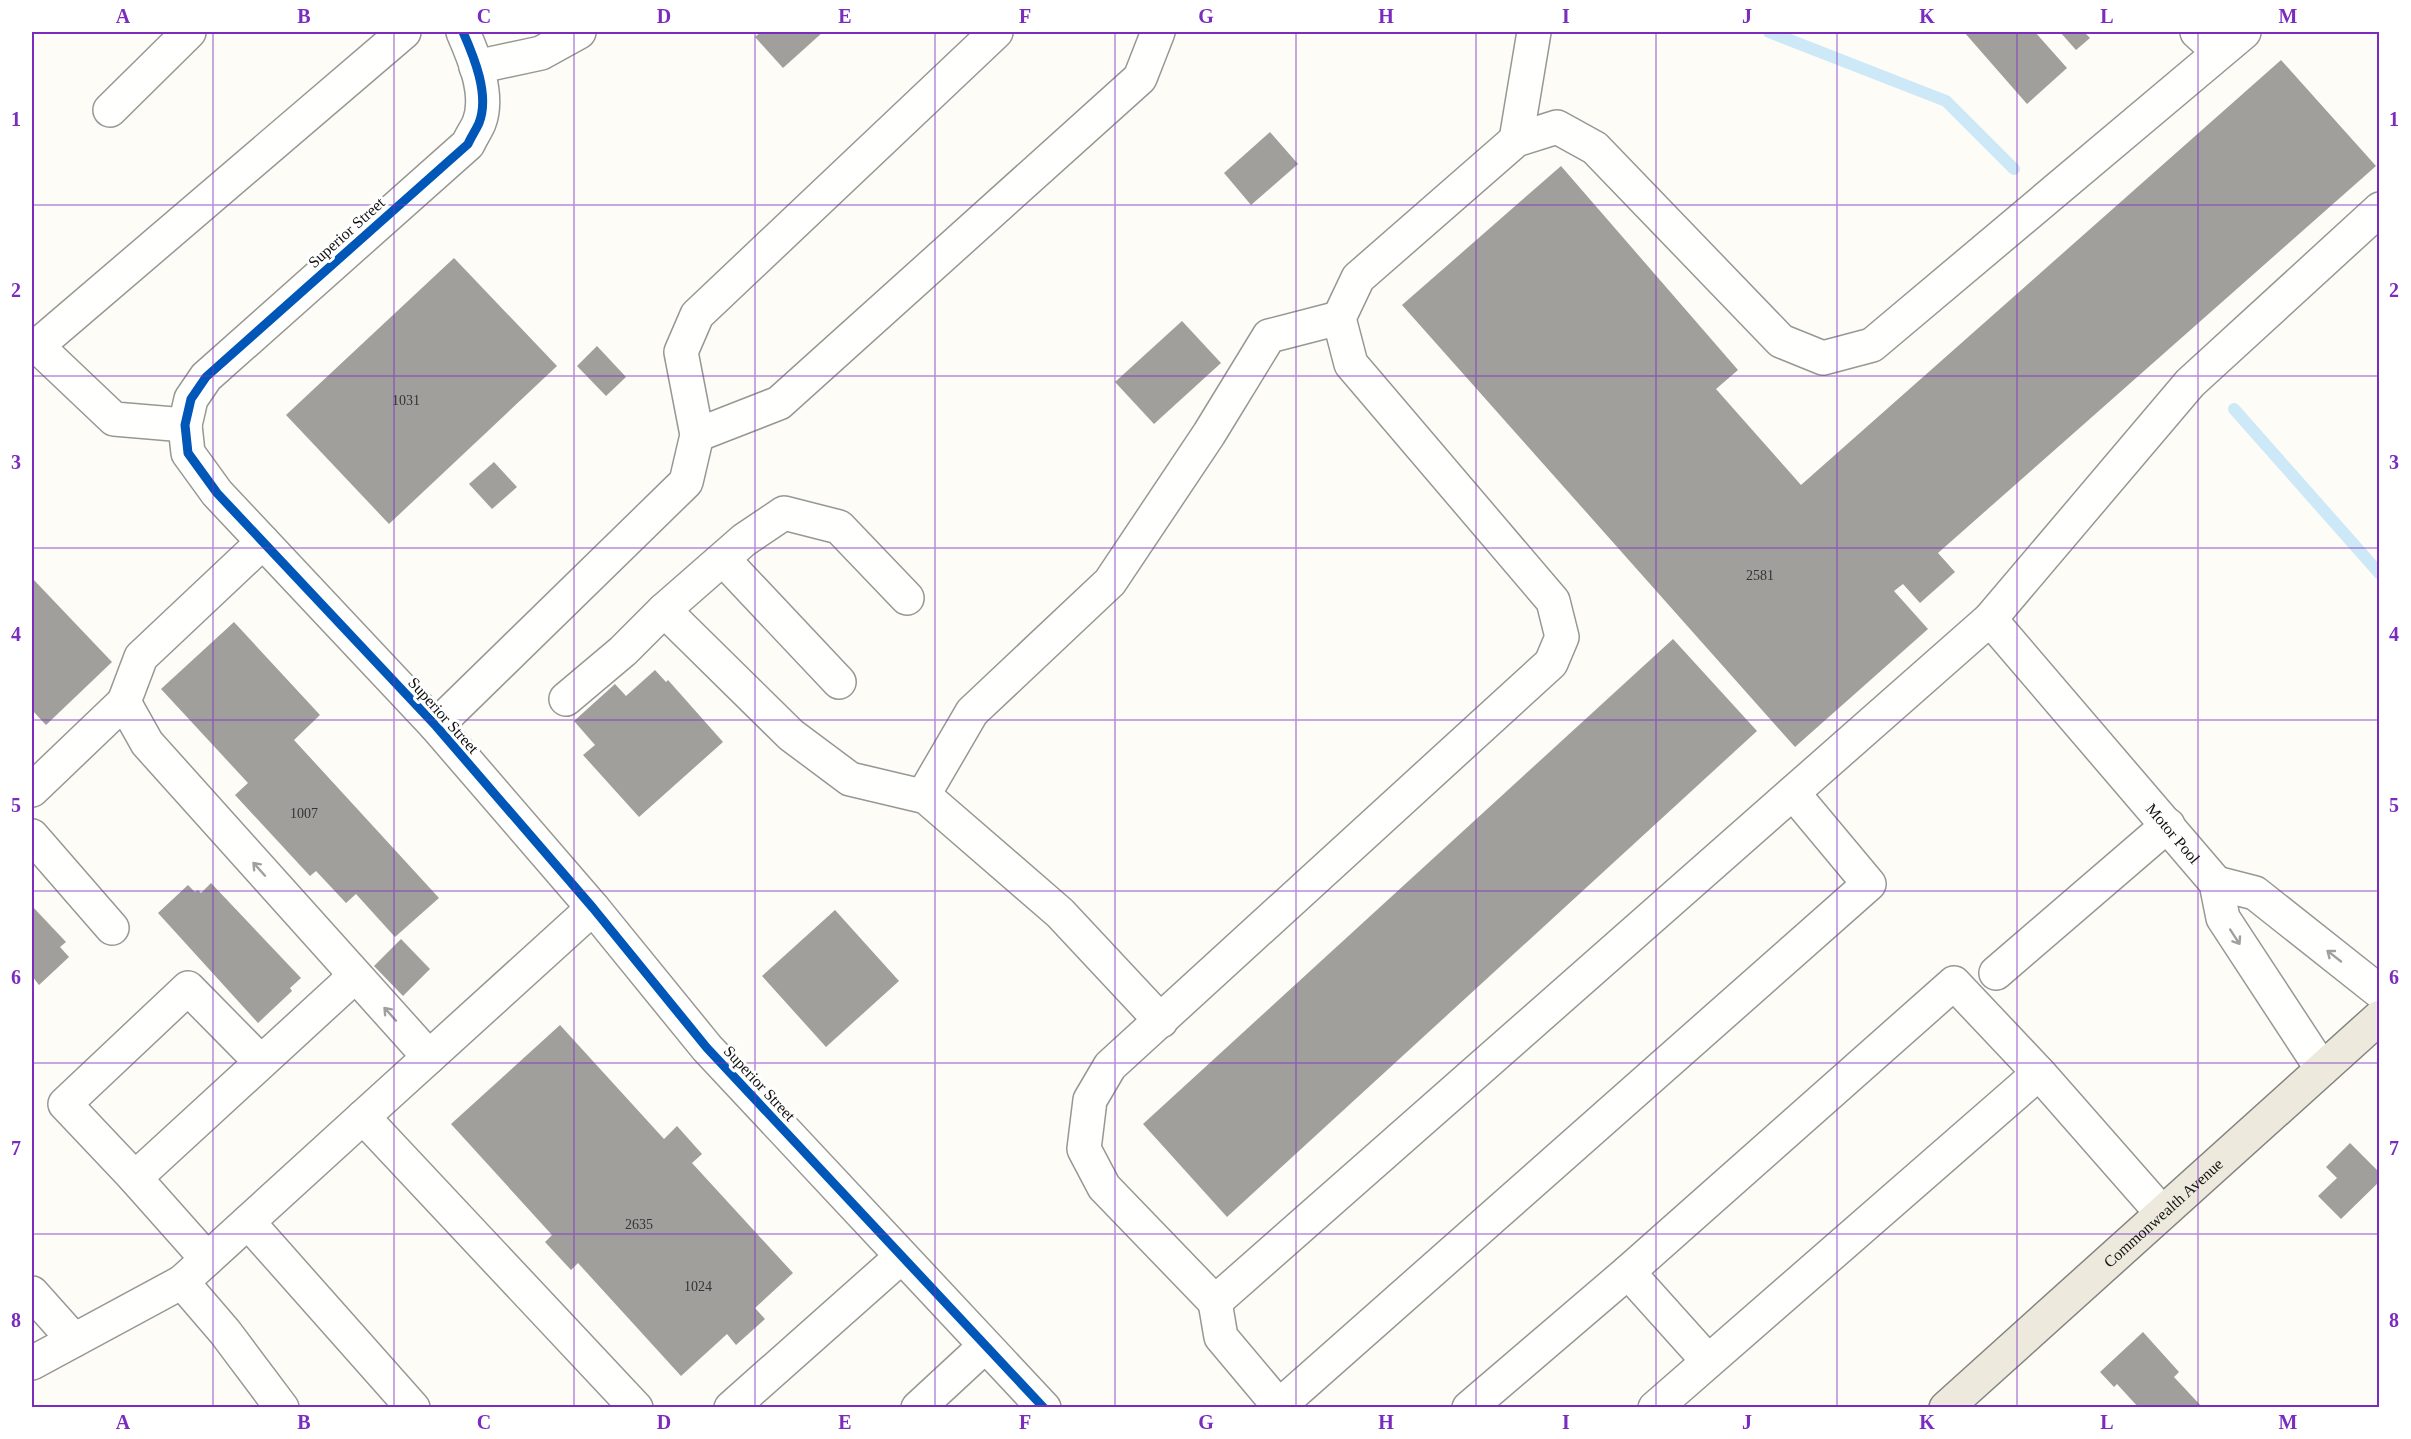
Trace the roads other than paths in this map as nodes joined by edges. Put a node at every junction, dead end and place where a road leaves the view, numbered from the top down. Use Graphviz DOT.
graph roads {
  1 [pos="189,32"];
  2 [pos="404,32"];
  3 [pos="462,32"];
  4 [pos="579,32"];
  5 [pos="996,32"];
  6 [pos="1158,32"];
  7 [pos="1534,32"];
  8 [pos="2244,32"];
  9 [pos="2208,42"];
  10 [pos="476,67"];
  11 [pos="110,110"];
  12 [pos="1516,140"];
  13 [pos="2379,209"];
  14 [pos="1339,318"];
  15 [pos="185,425"];
  16 [pos="697,435"];
  17 [pos="263,542"];
  18 [pos="723,559"];
  19 [pos="907,598"];
  20 [pos="664,610"];
  21 [pos="1990,619"];
  22 [pos="839,682"];
  23 [pos="566,699"];
  24 [pos="124,702"];
  25 [pos="436,726"];
  26 [pos="32,790"];
  27 [pos="1792,793"];
  28 [pos="923,796"];
  29 [pos="2168,825"];
  30 [pos="32,836"];
  31 [pos="2216,883"];
  32 [pos="593,908"];
  33 [pos="112,928"];
  34 [pos="1996,973"];
  35 [pos="355,976"];
  36 [pos="2379,992"];
  37 [pos="2379,1017"];
  38 [pos="1161,1020"];
  39 [pos="429,1057"];
  40 [pos="261,1062"];
  41 [pos="2322,1069"];
  42 [pos="2038,1073"];
  43 [pos="363,1117"];
  44 [pos="135,1178"];
  45 [pos="2162,1213"];
  46 [pos="248,1222"];
  47 [pos="901,1257"];
  48 [pos="207,1259"];
  49 [pos="1628,1272"];
  50 [pos="182,1282"];
  51 [pos="32,1293"];
  52 [pos="1215,1302"];
  53 [pos="74,1340"];
  54 [pos="986,1346"];
  55 [pos="1708,1361"];
  56 [pos="32,1363"];
  57 [pos="1280,1406"];
  58 [pos="282,1407"];
  59 [pos="413,1407"];
  60 [pos="636,1407"];
  61 [pos="731,1407"];
  62 [pos="918,1407"];
  63 [pos="1044,1407"];
  64 [pos="1469,1407"];
  65 [pos="1655,1407"];
  66 [pos="1946,1407"];
  1 -- 11 [label="street"];
  2 -- 15 [label="street"];
  3 -- 10 [label="street, Superior Street"];
  4 -- 10 [label="street"];
  5 -- 16 [label="street"];
  6 -- 16 [label="street"];
  7 -- 12 [label="street"];
  8 -- 9 [label="street"];
  9 -- 12 [label="street"];
  10 -- 15 [label="street, Superior Street"];
  12 -- 14 [label="street"];
  13 -- 21 [label="street"];
  14 -- 28 [label="street"];
  14 -- 38 [label="street"];
  15 -- 17 [label="street, Superior Street"];
  16 -- 25 [label="street"];
  17 -- 24 [label="street"];
  17 -- 25 [label="street, Superior Street"];
  18 -- 19 [label="street"];
  18 -- 20 [label="street"];
  18 -- 22 [label="street"];
  20 -- 23 [label="street"];
  20 -- 28 [label="street"];
  21 -- 27 [label="street"];
  21 -- 29 [label="street, Motor Pool"];
  24 -- 26 [label="street"];
  35 -- 24 [label="street, one-way"];
  25 -- 32 [label="street, Superior Street"];
  27 -- 52 [label="street"];
  27 -- 57 [label="street"];
  28 -- 38 [label="street"];
  29 -- 31 [label="street, Motor Pool"];
  29 -- 34 [label="street"];
  30 -- 33 [label="street"];
  36 -- 31 [label="street, one-way"];
  31 -- 41 [label="street, Motor Pool, one-way"];
  32 -- 39 [label="street"];
  32 -- 47 [label="street, Superior Street"];
  39 -- 35 [label="street, one-way"];
  35 -- 40 [label="street"];
  37 -- 41 [label="main road, Commonwealth Avenue"];
  38 -- 52 [label="street"];
  39 -- 43 [label="street"];
  40 -- 44 [label="street"];
  40 -- 44 [label="street"];
  41 -- 45 [label="main road, Commonwealth Avenue"];
  42 -- 45 [label="street"];
  42 -- 49 [label="street"];
  42 -- 55 [label="street"];
  43 -- 46 [label="street"];
  43 -- 60 [label="street"];
  44 -- 48 [label="street"];
  45 -- 66 [label="main road, Commonwealth Avenue"];
  46 -- 48 [label="street"];
  46 -- 59 [label="street"];
  47 -- 54 [label="street, Superior Street"];
  47 -- 61 [label="street"];
  48 -- 50 [label="street"];
  49 -- 55 [label="street"];
  49 -- 64 [label="street"];
  50 -- 53 [label="street"];
  50 -- 58 [label="street"];
  51 -- 53 [label="street"];
  52 -- 57 [label="street"];
  53 -- 56 [label="street"];
  54 -- 62 [label="street"];
  54 -- 63 [label="street, Superior Street"];
  55 -- 65 [label="street"];
}
